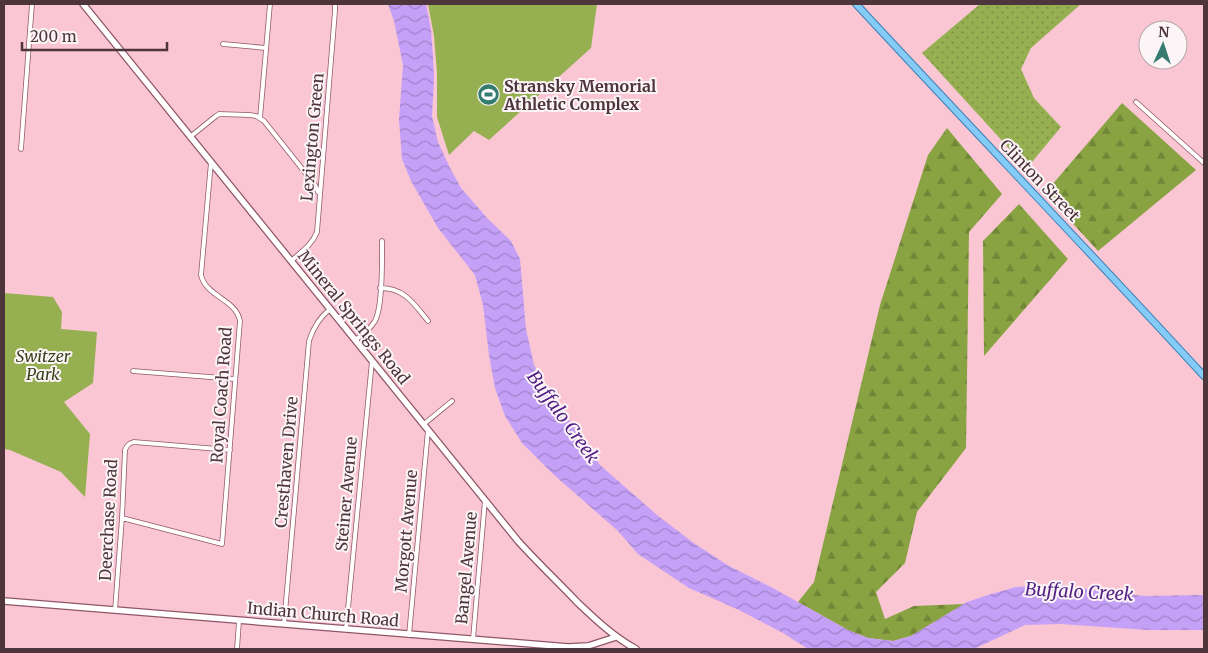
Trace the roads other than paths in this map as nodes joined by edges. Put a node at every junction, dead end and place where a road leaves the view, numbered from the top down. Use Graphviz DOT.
graph roads {
  1 [pos="32,4"];
  2 [pos="83,4"];
  3 [pos="270,4"];
  4 [pos="335,4"];
  5 [pos="856,4"];
  6 [pos="223,44"];
  7 [pos="266,48"];
  8 [pos="1136,102"];
  9 [pos="260,118"];
  10 [pos="190,136"];
  11 [pos="21,149"];
  12 [pos="210,162"];
  13 [pos="1204,163"];
  14 [pos="319,197"];
  15 [pos="382,240"];
  16 [pos="291,261"];
  17 [pos="380,288"];
  18 [pos="330,309"];
  19 [pos="428,321"];
  20 [pos="355,340"];
  21 [pos="372,360"];
  22 [pos="133,371"];
  23 [pos="1204,376"];
  24 [pos="236,379"];
  25 [pos="452,401"];
  26 [pos="424,424"];
  27 [pos="428,430"];
  28 [pos="230,450"];
  29 [pos="485,500"];
  30 [pos="122,518"];
  31 [pos="4,601"];
  32 [pos="115,610"];
  33 [pos="239,620"];
  34 [pos="284,624"];
  35 [pos="346,630"];
  36 [pos="409,635"];
  37 [pos="616,637"];
  38 [pos="472,639"];
  39 [pos="237,649"];
  40 [pos="636,649"];
  1 -- 11 [label="street"];
  2 -- 10 [label="street, Mineral Springs Road"];
  3 -- 7 [label="street"];
  4 -- 14 [label="street, Lexington Green"];
  5 -- 23 [label="main road, Clinton Street"];
  6 -- 7 [label="street"];
  7 -- 9 [label="street"];
  8 -- 13 [label="street"];
  9 -- 10 [label="street"];
  9 -- 14 [label="street"];
  10 -- 12 [label="street, Mineral Springs Road"];
  12 -- 16 [label="street, Mineral Springs Road"];
  12 -- 24 [label="street, Royal Coach Road"];
  14 -- 16 [label="street, Lexington Green"];
  15 -- 17 [label="street"];
  16 -- 18 [label="street, Mineral Springs Road"];
  17 -- 19 [label="street"];
  17 -- 20 [label="street"];
  18 -- 20 [label="street, Mineral Springs Road"];
  18 -- 34 [label="street, Cresthaven Drive"];
  20 -- 21 [label="street, Mineral Springs Road"];
  21 -- 26 [label="street, Mineral Springs Road"];
  21 -- 35 [label="street, Steiner Avenue"];
  22 -- 24 [label="street"];
  24 -- 28 [label="street, Royal Coach Road"];
  25 -- 26 [label="street"];
  26 -- 27 [label="street, Mineral Springs Road"];
  27 -- 29 [label="street, Mineral Springs Road"];
  27 -- 36 [label="street, Morgott Avenue"];
  28 -- 30 [label="street, Deerchase Road"];
  28 -- 30 [label="street, Royal Coach Road"];
  29 -- 37 [label="street, Mineral Springs Road"];
  29 -- 38 [label="street, Bangel Avenue"];
  30 -- 32 [label="street, Deerchase Road"];
  31 -- 32 [label="street, Indian Church Road"];
  32 -- 33 [label="street, Indian Church Road"];
  33 -- 34 [label="street, Indian Church Road"];
  33 -- 39 [label="street"];
  34 -- 35 [label="street, Indian Church Road"];
  35 -- 36 [label="street, Indian Church Road"];
  36 -- 38 [label="street, Indian Church Road"];
  37 -- 38 [label="street, Indian Church Road"];
  37 -- 40 [label="street"];
}
